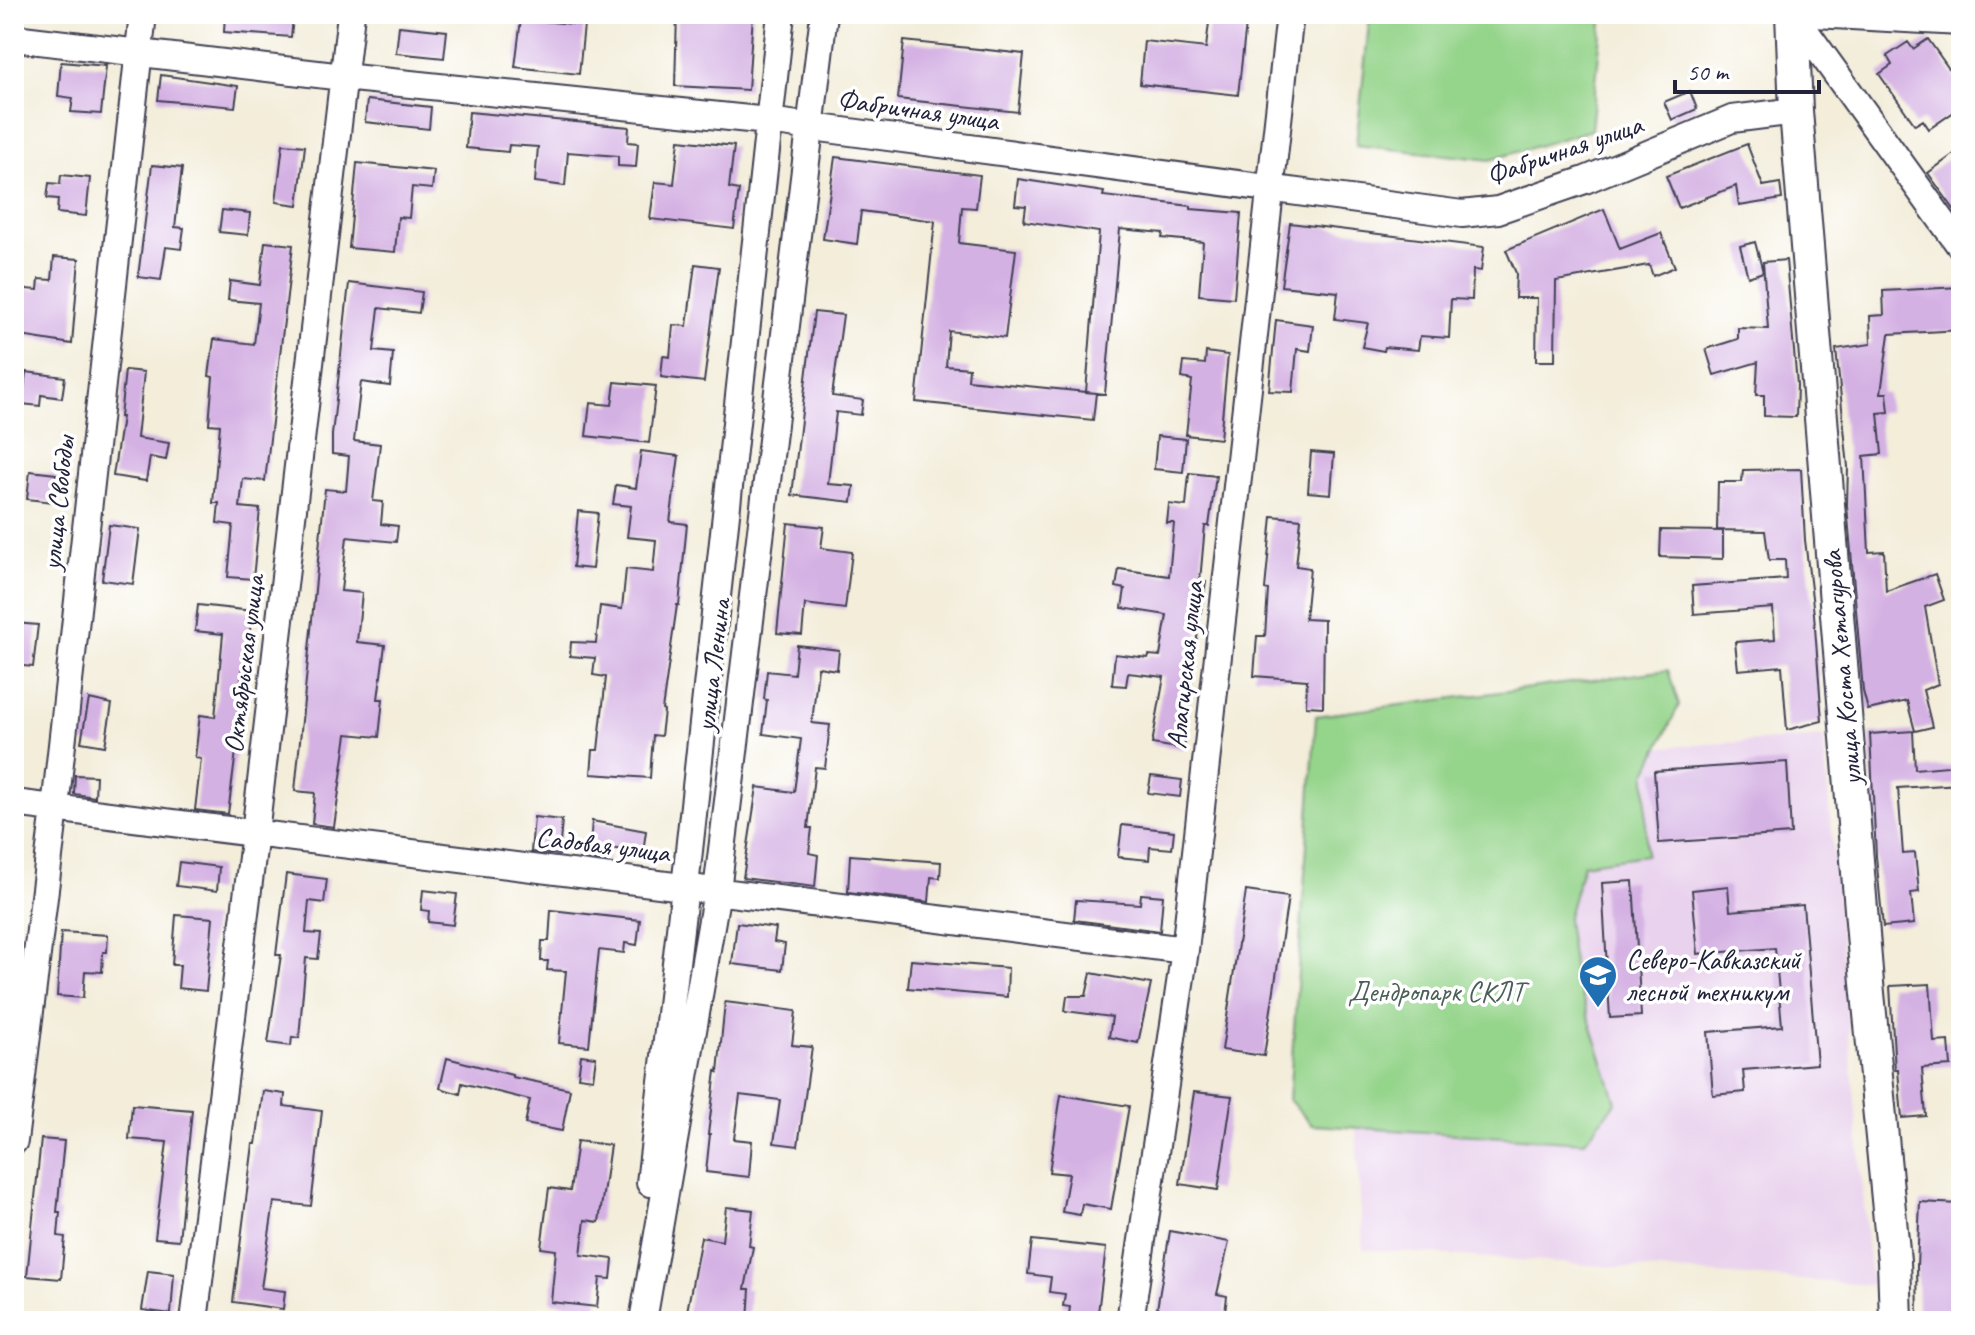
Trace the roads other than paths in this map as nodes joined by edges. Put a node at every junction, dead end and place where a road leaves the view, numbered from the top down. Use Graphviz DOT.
graph roads {
  1 [pos="143,14"];
  2 [pos="351,14"];
  3 [pos="781,14"];
  4 [pos="824,14"];
  5 [pos="1290,14"];
  6 [pos="1792,14"];
  7 [pos="1815,14"];
  8 [pos="1961,22"];
  9 [pos="14,38"];
  10 [pos="139,52"];
  11 [pos="343,77"];
  12 [pos="1796,111"];
  13 [pos="768,121"];
  14 [pos="811,126"];
  15 [pos="1269,190"];
  16 [pos="1961,247"];
  17 [pos="14,803"];
  18 [pos="55,808"];
  19 [pos="255,833"];
  20 [pos="685,887"];
  21 [pos="717,891"];
  22 [pos="1185,950"];
  23 [pos="14,1141"];
  24 [pos="194,1321"];
  25 [pos="633,1321"];
  26 [pos="643,1321"];
  27 [pos="1130,1321"];
  28 [pos="1896,1321"];
  1 -- 10 [label="street, улица Свободы"];
  2 -- 11 [label="street, Октябрьская улица"];
  3 -- 13 [label="street, улица Ленина"];
  4 -- 14 [label="street, улица Ленина"];
  5 -- 15 [label="street, Алагирская улица"];
  6 -- 12 [label="main road, улица Коста Хетагурова"];
  6 -- 16 [label="street"];
  7 -- 8 [label="street"];
  9 -- 10 [label="street, Фабричная улица"];
  10 -- 11 [label="street, Фабричная улица"];
  10 -- 18 [label="street, улица Свободы"];
  11 -- 13 [label="street, Фабричная улица"];
  11 -- 19 [label="street, Октябрьская улица"];
  12 -- 15 [label="street, Фабричная улица"];
  12 -- 28 [label="main road, улица Коста Хетагурова"];
  13 -- 14 [label="street, Фабричная улица"];
  13 -- 20 [label="street, улица Ленина"];
  14 -- 15 [label="street, Фабричная улица"];
  14 -- 21 [label="street, улица Ленина"];
  15 -- 22 [label="street, Алагирская улица"];
  17 -- 18 [label="street, Садовая улица"];
  18 -- 19 [label="street, Садовая улица"];
  18 -- 23 [label="street, улица Свободы"];
  19 -- 20 [label="street, Садовая улица"];
  19 -- 24 [label="street, Октябрьская улица"];
  20 -- 21 [label="street, Садовая улица"];
  20 -- 25 [label="street, улица Ленина"];
  21 -- 22 [label="street, Садовая улица"];
  21 -- 26 [label="street, улица Ленина"];
  22 -- 27 [label="street, Алагирская улица"];
}
